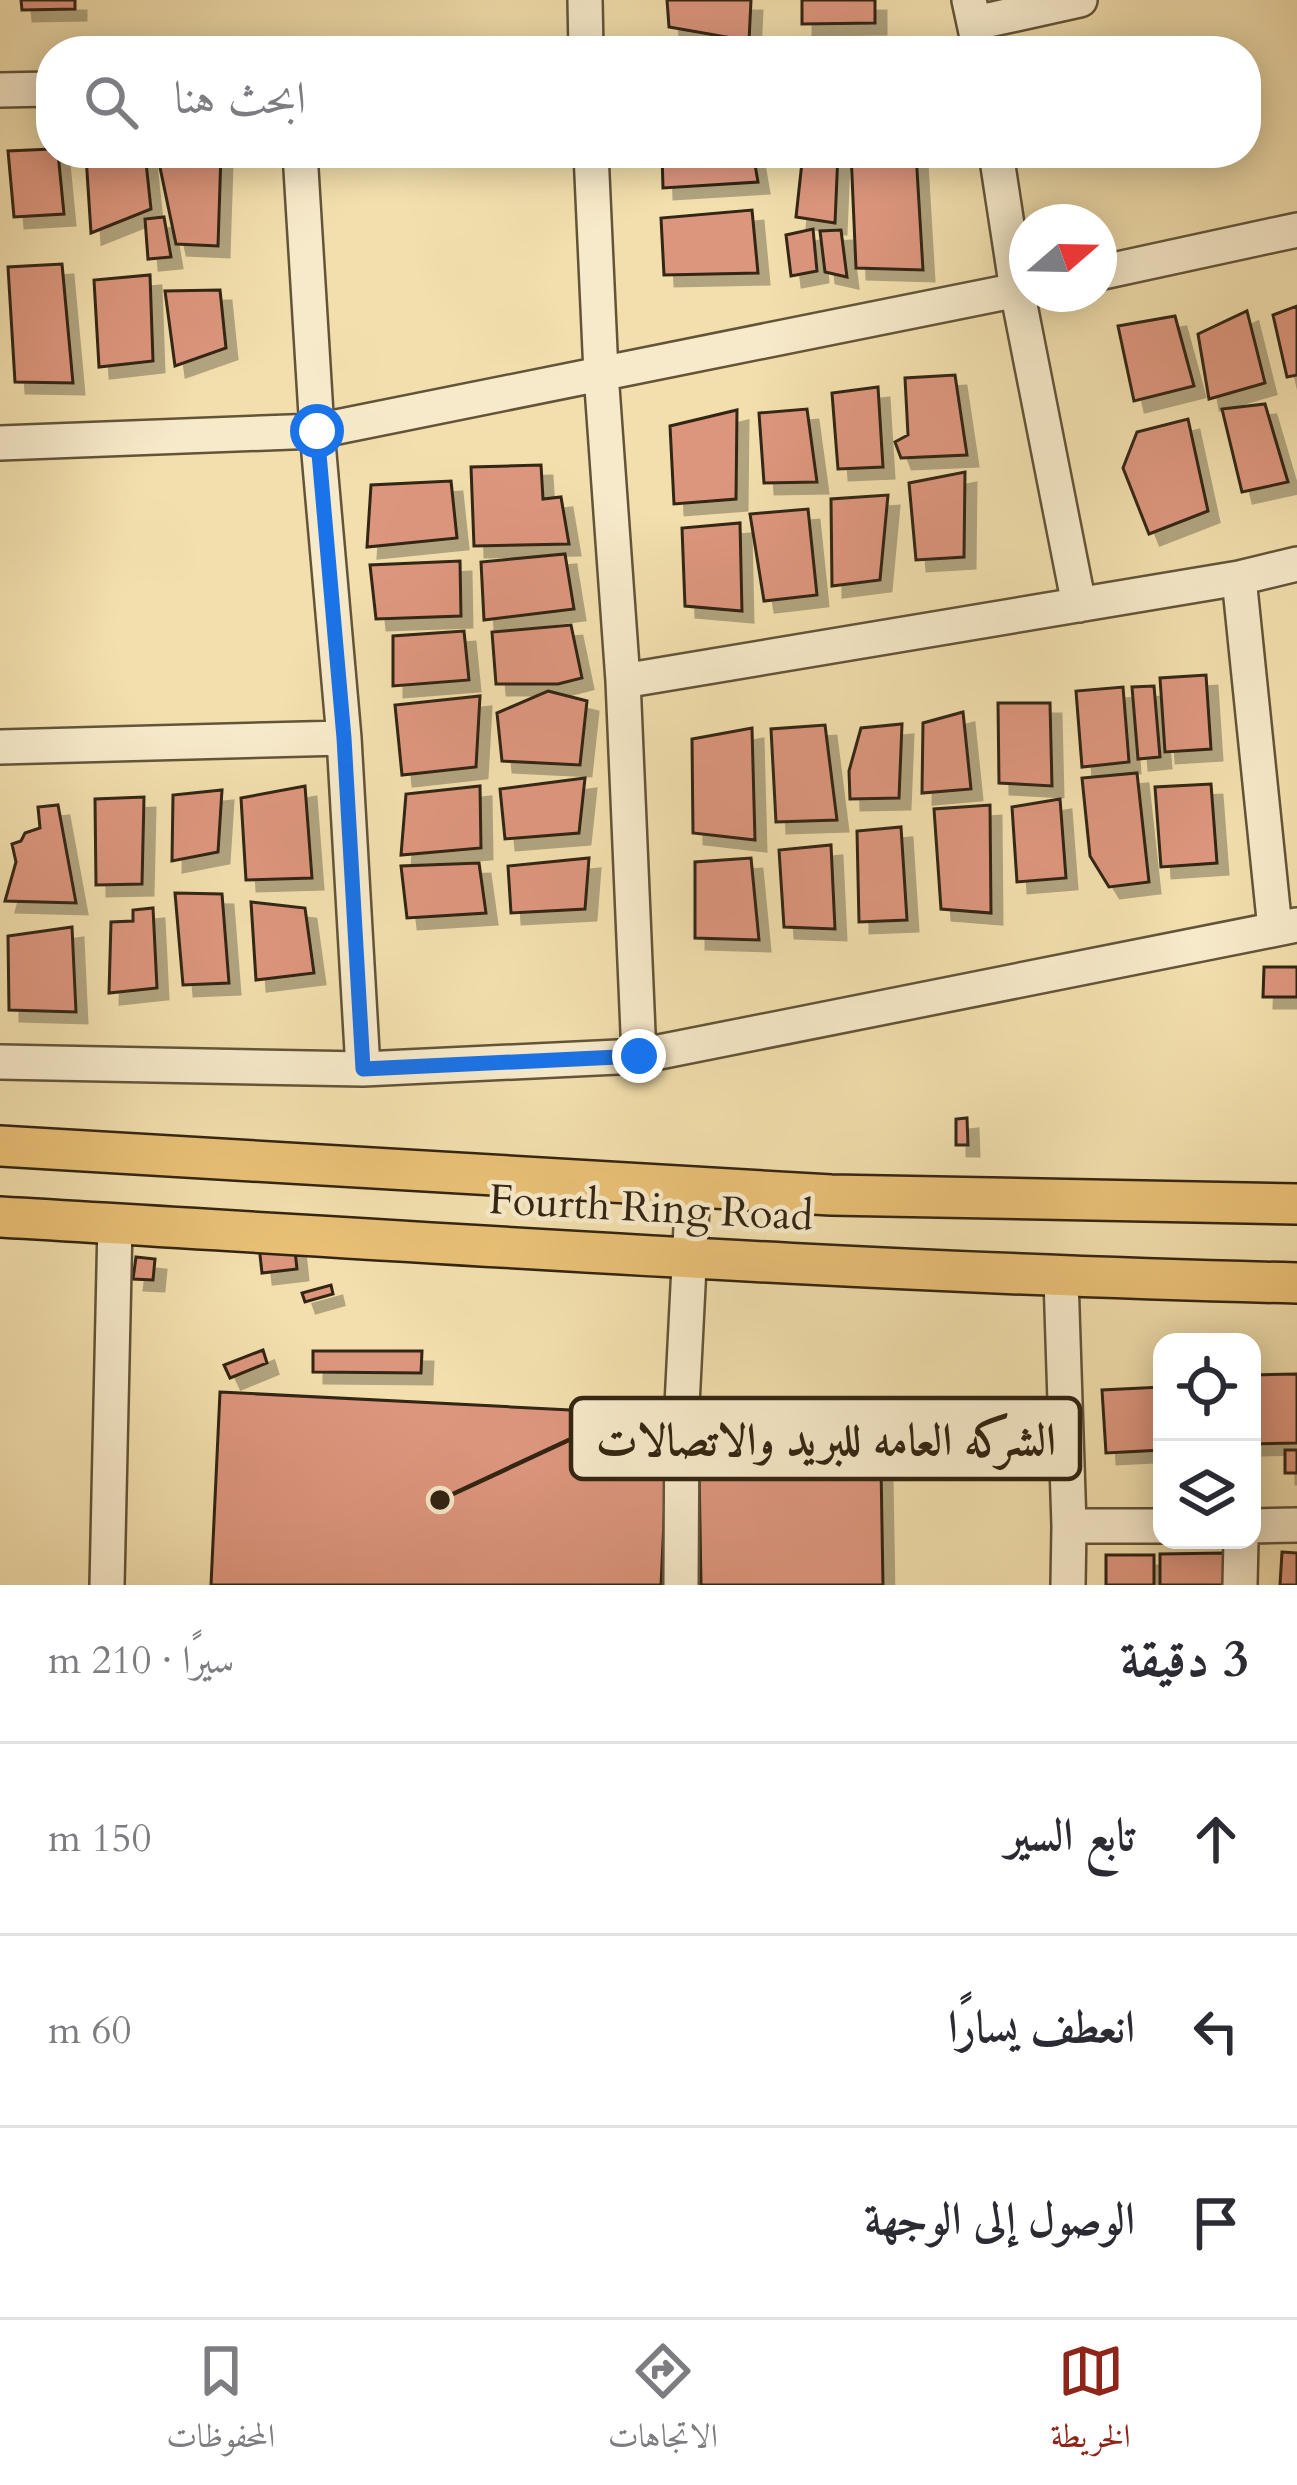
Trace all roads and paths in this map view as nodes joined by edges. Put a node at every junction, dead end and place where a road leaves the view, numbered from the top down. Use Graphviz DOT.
graph roads {
  1 [pos="585,0"];
  2 [pos="1080,0"];
  3 [pos="974,24"];
  4 [pos="586,36"];
  5 [pos="36,89"];
  6 [pos="0,90"];
  7 [pos="300,168"];
  8 [pos="592,168"];
  9 [pos="999,168"];
  10 [pos="1009,221"];
  11 [pos="1297,230"];
  12 [pos="1117,269"];
  13 [pos="1009,292"];
  14 [pos="1026,312"];
  15 [pos="601,373"];
  16 [pos="317,431"];
  17 [pos="0,443"];
  18 [pos="1297,564"];
  19 [pos="1239,578"];
  20 [pos="1079,605"];
  21 [pos="623,681"];
  22 [pos="344,738"];
  23 [pos="0,747"];
  24 [pos="1286,927"];
  25 [pos="639,1056"];
  26 [pos="0,1062"];
  27 [pos="363,1069"];
  28 [pos="0,1146"];
  29 [pos="693,1187"];
  30 [pos="1297,1204"];
  31 [pos="0,1217"];
  32 [pos="115,1224"];
  33 [pos="688,1260"];
  34 [pos="1061,1278"];
  35 [pos="1297,1283"];
  36 [pos="1297,1525"];
  37 [pos="1069,1526"];
  38 [pos="1153,1526"];
  39 [pos="1261,1526"];
  40 [pos="1240,1549"];
  41 [pos="107,1585"];
  42 [pos="681,1585"];
  43 [pos="1068,1585"];
  44 [pos="1240,1585"];
  1 -- 4 [label="street"];
  2 -- 3 [label="street"];
  5 -- 6 [label="street"];
  7 -- 16 [label="street"];
  8 -- 15 [label="street"];
  9 -- 10 [label="street"];
  11 -- 12 [label="street"];
  13 -- 15 [label="street"];
  14 -- 20 [label="street"];
  15 -- 16 [label="street"];
  15 -- 21 [label="street"];
  16 -- 17 [label="street"];
  16 -- 22 [label="street"];
  18 -- 19 [label="street"];
  19 -- 20 [label="street"];
  19 -- 24 [label="street"];
  20 -- 21 [label="street"];
  21 -- 25 [label="street"];
  22 -- 23 [label="street"];
  22 -- 27 [label="street"];
  24 -- 25 [label="street"];
  25 -- 27 [label="street"];
  26 -- 27 [label="street"];
  28 -- 29 [label="main road, Fourth Ring Road"];
  29 -- 30 [label="main road, Fourth Ring Road"];
  29 -- 33 [label="street"];
  31 -- 32 [label="main road, Fourth Ring Road"];
  32 -- 33 [label="main road, Fourth Ring Road"];
  32 -- 41 [label="street"];
  33 -- 34 [label="main road, Fourth Ring Road"];
  33 -- 42 [label="street"];
  34 -- 35 [label="main road, Fourth Ring Road"];
  34 -- 37 [label="street"];
  36 -- 39 [label="street"];
  37 -- 38 [label="street"];
  37 -- 43 [label="street"];
  40 -- 44 [label="street"];
}
